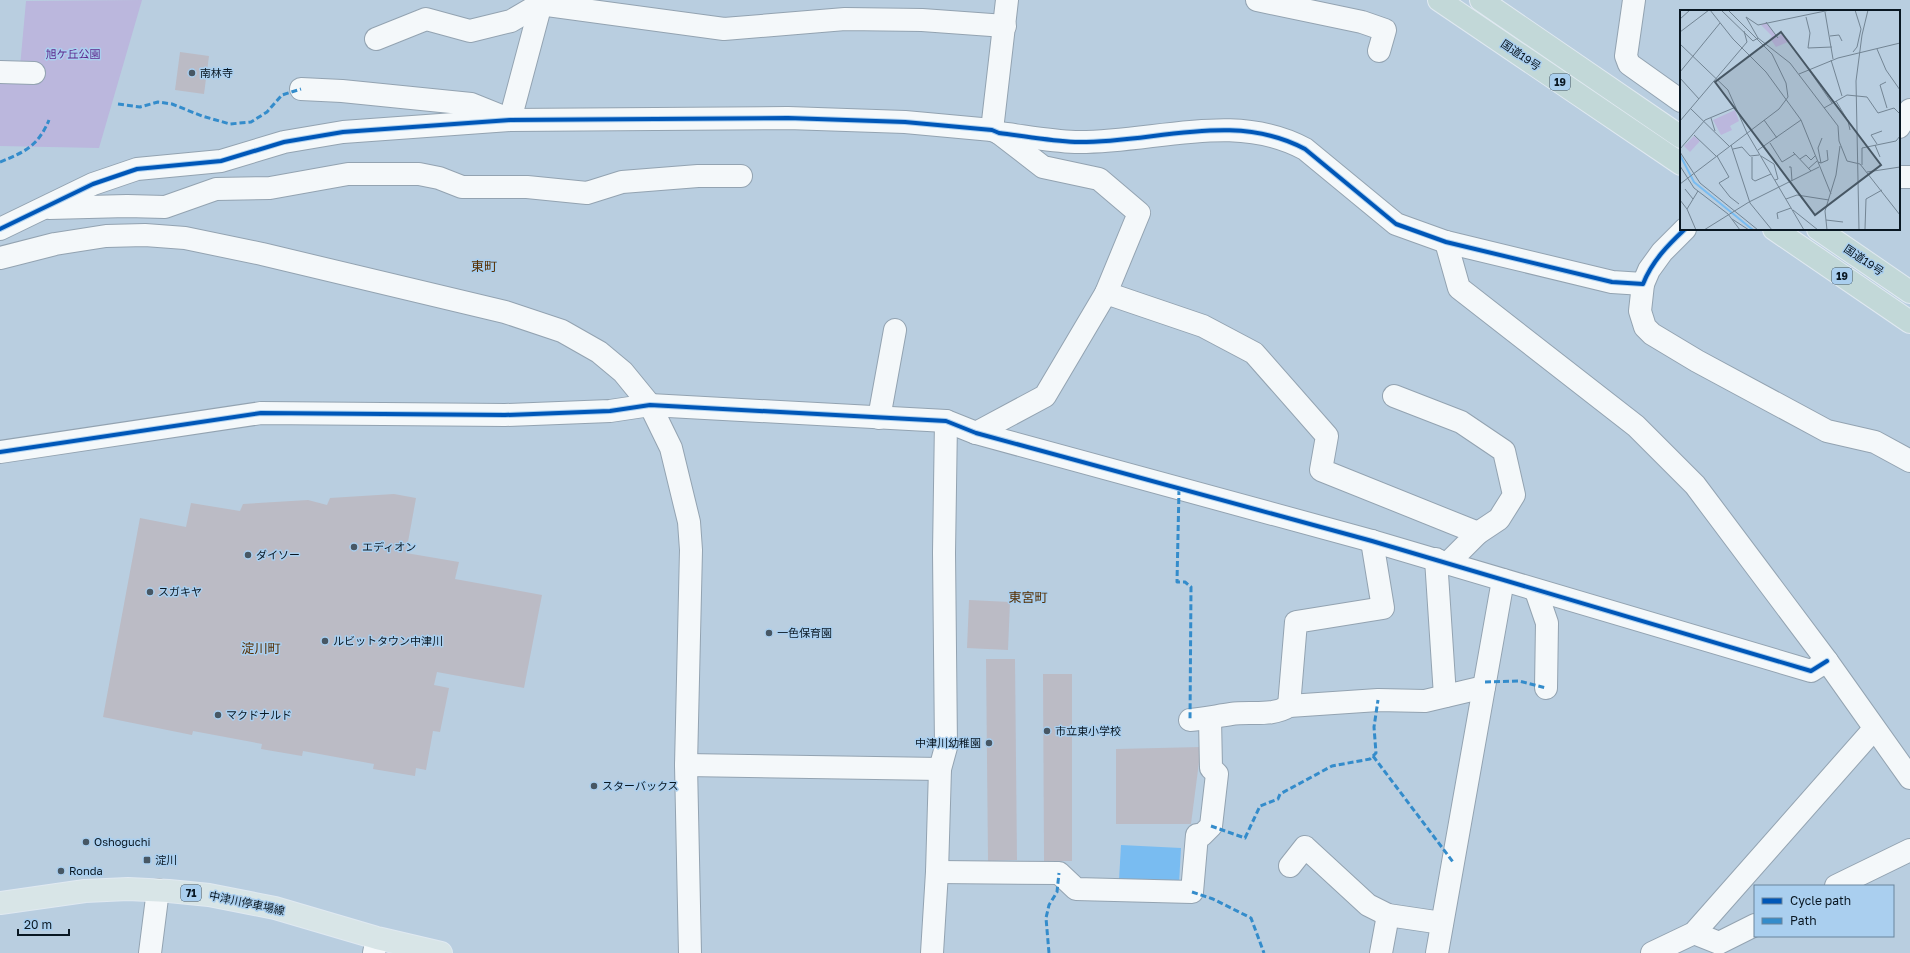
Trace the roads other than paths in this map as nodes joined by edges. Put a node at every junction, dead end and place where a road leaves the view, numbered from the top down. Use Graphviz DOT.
graph roads {
  1 [pos="1007,0"];
  2 [pos="1257,0"];
  3 [pos="1440,0"];
  4 [pos="1480,0"];
  5 [pos="1634,0"];
  6 [pos="541,2"];
  7 [pos="1005,26"];
  8 [pos="376,39"];
  9 [pos="1379,51"];
  10 [pos="0,72"];
  11 [pos="34,73"];
  12 [pos="300,89"];
  13 [pos="1680,100"];
  14 [pos="1910,110"];
  15 [pos="510,120"];
  16 [pos="1900,125"];
  17 [pos="996,132"];
  18 [pos="1680,136"];
  19 [pos="1680,163"];
  20 [pos="741,176"];
  21 [pos="41,208"];
  22 [pos="0,229"];
  23 [pos="1684,230"];
  24 [pos="1775,230"];
  25 [pos="1819,230"];
  26 [pos="1446,242"];
  27 [pos="0,258"];
  28 [pos="1643,284"];
  29 [pos="1910,292"];
  30 [pos="1106,293"];
  31 [pos="1910,322"];
  32 [pos="895,330"];
  33 [pos="1394,396"];
  34 [pos="650,405"];
  35 [pos="879,418"];
  36 [pos="946,421"];
  37 [pos="976,433"];
  38 [pos="0,452"];
  39 [pos="1910,461"];
  40 [pos="1478,533"];
  41 [pos="1372,541"];
  42 [pos="1442,561"];
  43 [pos="1503,580"];
  44 [pos="1536,591"];
  45 [pos="1827,661"];
  46 [pos="1484,687"];
  47 [pos="1546,688"];
  48 [pos="1445,696"];
  49 [pos="1289,706"];
  50 [pos="1874,729"];
  51 [pos="686,766"];
  52 [pos="940,768"];
  53 [pos="1910,778"];
  54 [pos="1910,850"];
  55 [pos="1290,866"];
  56 [pos="937,872"];
  57 [pos="1838,885"];
  58 [pos="158,890"];
  59 [pos="0,903"];
  60 [pos="1388,915"];
  61 [pos="1442,923"];
  62 [pos="1754,926"];
  63 [pos="1694,934"];
  64 [pos="375,945"];
  65 [pos="150,953"];
  66 [pos="441,953"];
  67 [pos="690,953"];
  68 [pos="932,953"];
  69 [pos="1380,953"];
  70 [pos="1437,953"];
  71 [pos="1652,953"];
  1 -- 7 [label="street"];
  2 -- 9 [label="street"];
  3 -- 19 [label="highway, 国道19号 / 19"];
  4 -- 18 [label="highway, 国道19号 / 19"];
  5 -- 13 [label="street"];
  6 -- 7 [label="street"];
  6 -- 8 [label="street"];
  6 -- 15 [label="street"];
  7 -- 17 [label="street"];
  10 -- 11 [label="street"];
  12 -- 15 [label="street"];
  14 -- 16 [label="street"];
  15 -- 17 [label="street"];
  15 -- 21 [label="street"];
  17 -- 26 [label="street"];
  17 -- 30 [label="street"];
  20 -- 21 [label="street"];
  21 -- 22 [label="street"];
  23 -- 28 [label="street"];
  24 -- 31 [label="highway, 19"];
  25 -- 29 [label="highway, 国道19号 / 19"];
  26 -- 28 [label="street"];
  26 -- 45 [label="street"];
  27 -- 34 [label="street"];
  28 -- 39 [label="street"];
  30 -- 37 [label="street"];
  30 -- 40 [label="street"];
  32 -- 35 [label="street"];
  33 -- 40 [label="street"];
  34 -- 35 [label="street"];
  34 -- 38 [label="street"];
  34 -- 51 [label="street"];
  35 -- 36 [label="street"];
  36 -- 37 [label="street"];
  36 -- 52 [label="street"];
  37 -- 41 [label="street"];
  40 -- 42 [label="street"];
  41 -- 42 [label="street"];
  41 -- 49 [label="street"];
  42 -- 43 [label="street"];
  42 -- 48 [label="street"];
  43 -- 44 [label="street"];
  43 -- 46 [label="street"];
  44 -- 45 [label="street"];
  44 -- 47 [label="street"];
  45 -- 50 [label="street"];
  46 -- 48 [label="street"];
  46 -- 61 [label="street"];
  48 -- 49 [label="street"];
  49 -- 56 [label="street"];
  50 -- 53 [label="street"];
  50 -- 63 [label="street"];
  51 -- 52 [label="street"];
  51 -- 67 [label="street"];
  52 -- 56 [label="street"];
  54 -- 57 [label="street"];
  55 -- 60 [label="street"];
  56 -- 68 [label="street"];
  58 -- 59 [label="main road, 中津川停車場線 / 71"];
  58 -- 64 [label="main road, 中津川停車場線 / 71"];
  58 -- 65 [label="street"];
  60 -- 61 [label="street"];
  60 -- 69 [label="street"];
  61 -- 70 [label="street"];
  62 -- 63 [label="street"];
  63 -- 71 [label="street"];
  64 -- 66 [label="main road, 中津川停車場線 / 71"];
}
